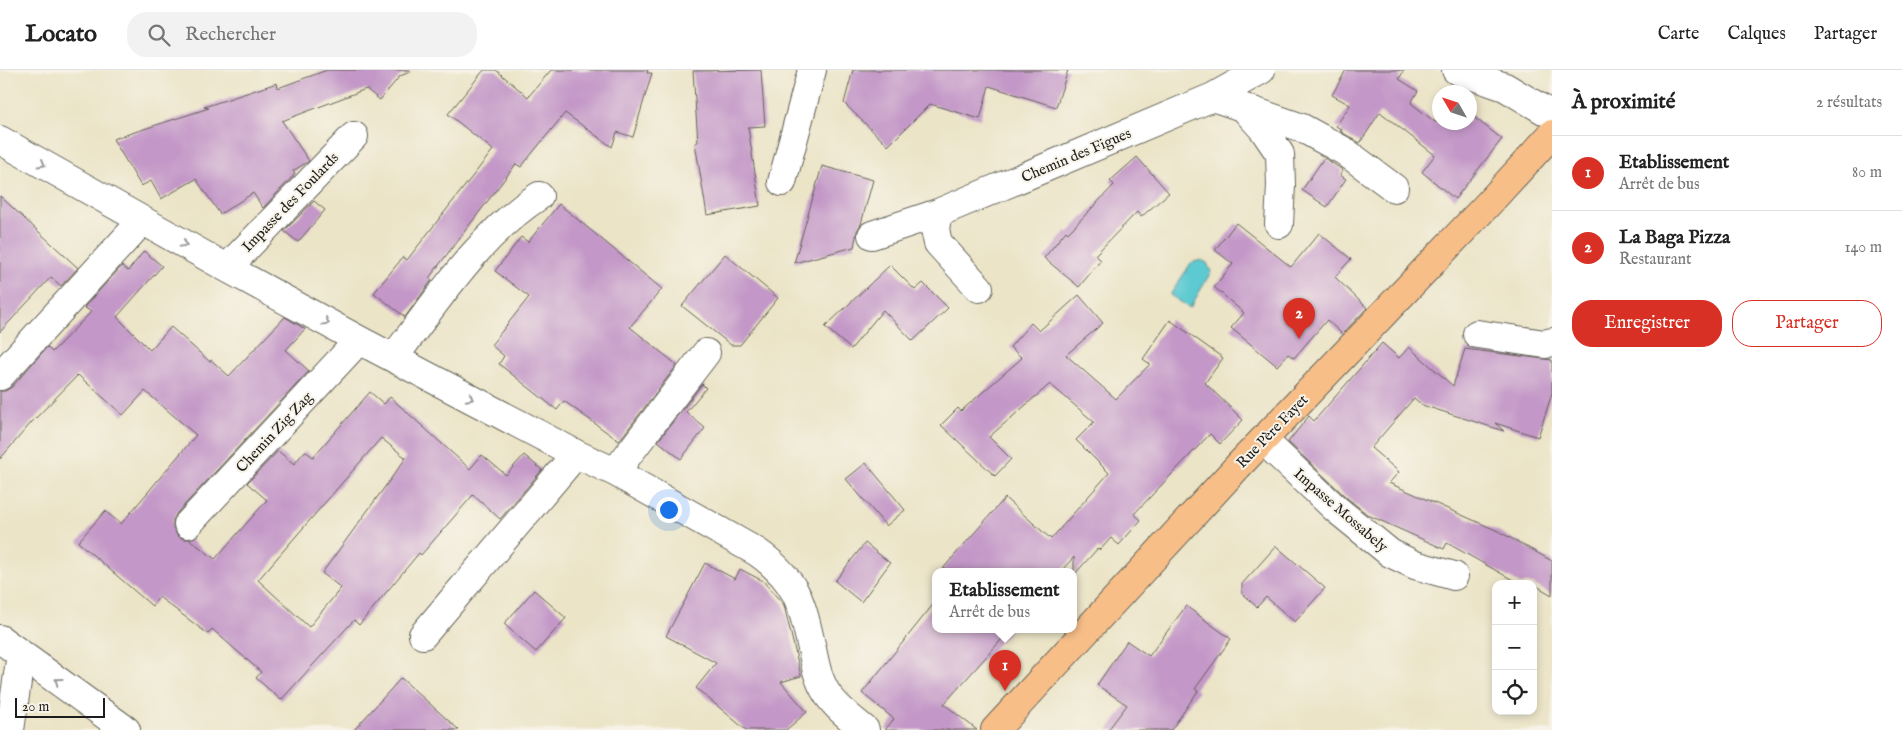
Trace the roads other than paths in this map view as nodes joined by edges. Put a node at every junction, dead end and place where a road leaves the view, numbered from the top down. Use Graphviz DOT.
graph roads {
  1 [pos="812,70"];
  2 [pos="1261,70"];
  3 [pos="1456,70"];
  4 [pos="1495,78"];
  5 [pos="1213,97"];
  6 [pos="1243,107"];
  7 [pos="1552,115"];
  8 [pos="1552,134"];
  9 [pos="354,136"];
  10 [pos="0,140"];
  11 [pos="782,182"];
  12 [pos="1394,188"];
  13 [pos="539,196"];
  14 [pos="938,213"];
  15 [pos="142,220"];
  16 [pos="1278,224"];
  17 [pos="872,236"];
  18 [pos="227,268"];
  19 [pos="979,288"];
  20 [pos="1477,334"];
  21 [pos="359,340"];
  22 [pos="1552,342"];
  23 [pos="706,353"];
  24 [pos="394,357"];
  25 [pos="0,376"];
  26 [pos="1263,440"];
  27 [pos="576,454"];
  28 [pos="615,472"];
  29 [pos="188,524"];
  30 [pos="1454,576"];
  31 [pos="423,635"];
  32 [pos="10,647"];
  33 [pos="10,730"];
  34 [pos="126,730"];
  35 [pos="865,730"];
  36 [pos="995,730"];
  1 -- 11 [label="street"];
  2 -- 5 [label="street, Chemin des Figues"];
  3 -- 4 [label="street"];
  4 -- 7 [label="street"];
  5 -- 6 [label="street"];
  5 -- 14 [label="street, Chemin des Figues"];
  6 -- 12 [label="street"];
  6 -- 16 [label="street"];
  8 -- 26 [label="main road, Rue Père Fayet"];
  9 -- 18 [label="street, Impasse des Foulards"];
  10 -- 15 [label="street, one-way"];
  13 -- 24 [label="street"];
  14 -- 17 [label="street, Chemin des Figues"];
  14 -- 19 [label="street"];
  15 -- 18 [label="street, one-way"];
  15 -- 25 [label="street"];
  18 -- 21 [label="street, one-way"];
  20 -- 22 [label="street"];
  21 -- 24 [label="street"];
  21 -- 29 [label="street, Chemin Zig Zag"];
  23 -- 28 [label="street"];
  24 -- 27 [label="street, one-way"];
  26 -- 30 [label="street, Impasse Mossabely"];
  26 -- 36 [label="main road, Rue Père Fayet"];
  27 -- 28 [label="street"];
  27 -- 31 [label="street"];
  28 -- 35 [label="street"];
  32 -- 33 [label="street"];
  34 -- 32 [label="street, one-way"];
}
